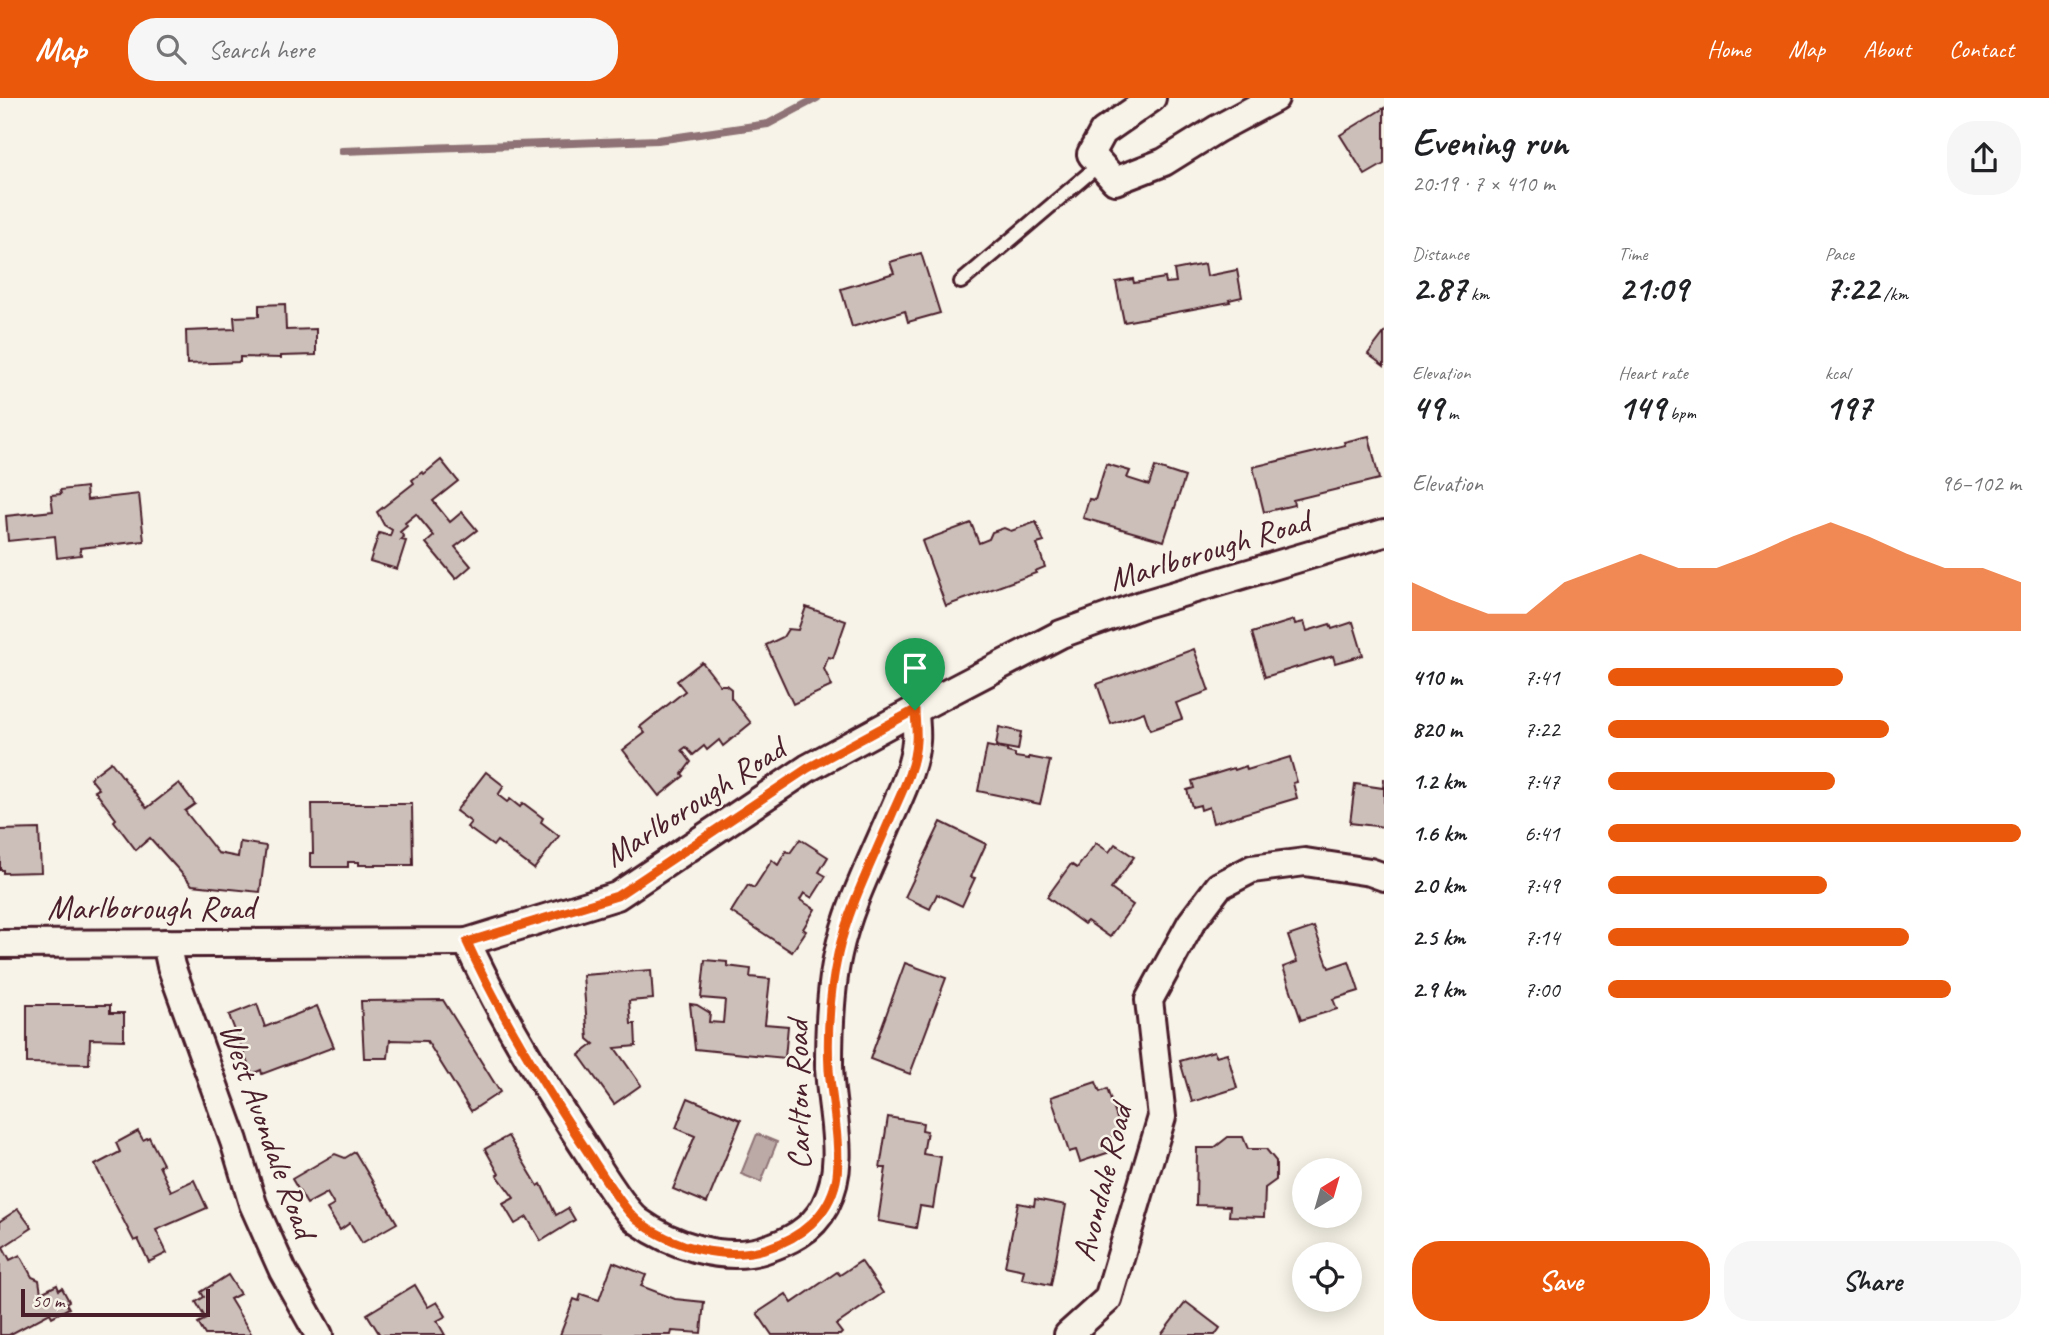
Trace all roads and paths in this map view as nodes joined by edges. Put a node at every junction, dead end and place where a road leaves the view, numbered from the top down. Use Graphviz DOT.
graph roads {
  1 [pos="1152,98"];
  2 [pos="1275,98"];
  3 [pos="1100,164"];
  4 [pos="961,282"];
  5 [pos="1384,533"];
  6 [pos="915,710"];
  7 [pos="1384,877"];
  8 [pos="467,942"];
  9 [pos="166,943"];
  10 [pos="0,944"];
  11 [pos="319,1335"];
  12 [pos="1068,1335"];
  1 -- 3 [label="street"];
  2 -- 3 [label="street"];
  3 -- 4 [label="lane"];
  5 -- 6 [label="street, Marlborough Road"];
  6 -- 8 [label="street, Marlborough Road"];
  6 -- 8 [label="street, Carlton Road"];
  7 -- 12 [label="street, Avondale Road"];
  8 -- 9 [label="street, Marlborough Road"];
  9 -- 10 [label="street, Marlborough Road"];
  9 -- 11 [label="street, West Avondale Road"];
}
